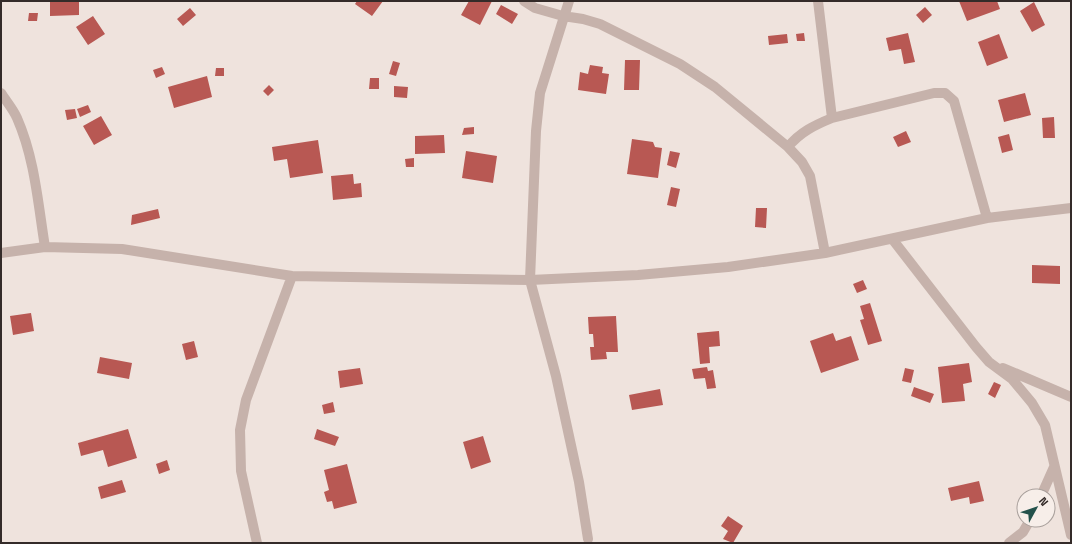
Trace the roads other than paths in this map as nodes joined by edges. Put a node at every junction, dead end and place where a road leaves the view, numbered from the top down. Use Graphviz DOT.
graph roads {
  1 [pos="524,1"];
  2 [pos="569,1"];
  3 [pos="818,1"];
  4 [pos="563,16"];
  5 [pos="1,93"];
  6 [pos="832,118"];
  7 [pos="788,147"];
  8 [pos="1071,208"];
  9 [pos="987,218"];
  10 [pos="893,240"];
  11 [pos="45,247"];
  12 [pos="1,253"];
  13 [pos="825,253"];
  14 [pos="292,276"];
  15 [pos="530,280"];
  16 [pos="989,362"];
  17 [pos="1071,397"];
  18 [pos="1054,467"];
  19 [pos="1045,488"];
  20 [pos="1068,513"];
  21 [pos="1025,528"];
  22 [pos="1071,535"];
  23 [pos="588,538"];
  24 [pos="257,543"];
  25 [pos="1010,543"];
  1 -- 4 [label="street"];
  2 -- 4 [label="street"];
  3 -- 6 [label="street"];
  4 -- 7 [label="street"];
  4 -- 15 [label="street"];
  5 -- 11 [label="street"];
  6 -- 7 [label="street"];
  6 -- 9 [label="street"];
  7 -- 13 [label="street"];
  8 -- 9 [label="street"];
  9 -- 10 [label="street"];
  10 -- 13 [label="street"];
  10 -- 16 [label="street"];
  11 -- 12 [label="street"];
  11 -- 14 [label="street"];
  13 -- 15 [label="street"];
  14 -- 15 [label="street"];
  14 -- 24 [label="street"];
  15 -- 23 [label="street"];
  16 -- 17 [label="street"];
  16 -- 18 [label="street"];
  18 -- 19 [label="street"];
  18 -- 20 [label="street"];
  20 -- 22 [label="street"];
  21 -- 25 [label="street"];
}
